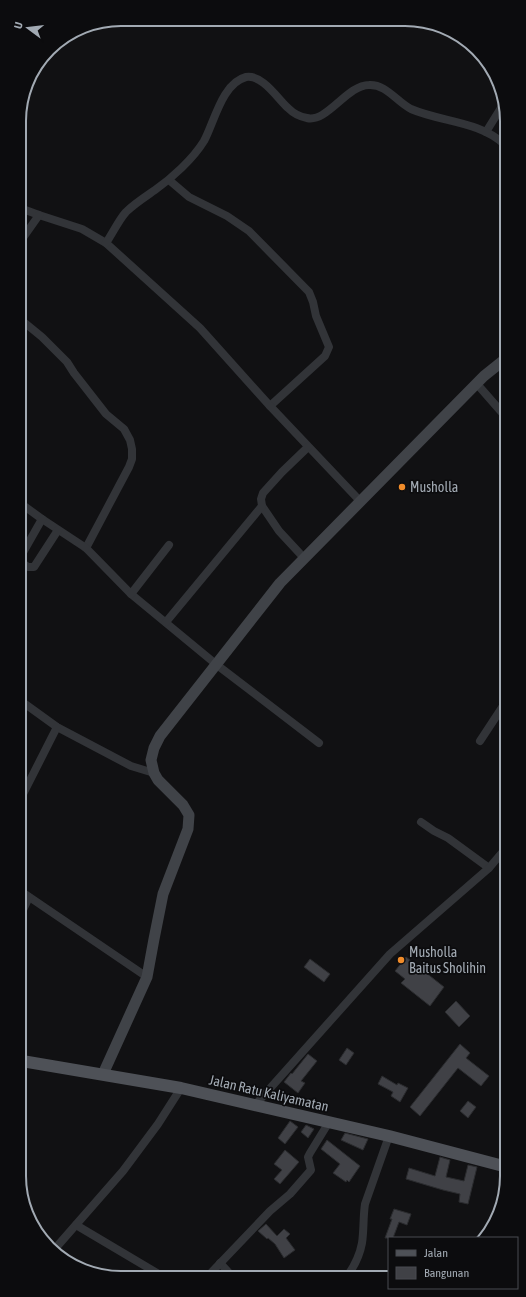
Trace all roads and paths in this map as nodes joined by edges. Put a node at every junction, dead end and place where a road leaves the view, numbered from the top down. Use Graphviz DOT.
graph roads {
  1 [pos="499,111"];
  2 [pos="486,132"];
  3 [pos="500,141"];
  4 [pos="169,180"];
  5 [pos="26,210"];
  6 [pos="39,215"];
  7 [pos="26,233"];
  8 [pos="106,243"];
  9 [pos="26,324"];
  10 [pos="500,364"];
  11 [pos="477,384"];
  12 [pos="270,406"];
  13 [pos="500,411"];
  14 [pos="308,447"];
  15 [pos="361,502"];
  16 [pos="262,506"];
  17 [pos="26,507"];
  18 [pos="42,519"];
  19 [pos="58,530"];
  20 [pos="169,545"];
  21 [pos="26,546"];
  22 [pos="86,548"];
  23 [pos="304,558"];
  24 [pos="26,566"];
  25 [pos="131,594"];
  26 [pos="166,622"];
  27 [pos="217,665"];
  28 [pos="26,705"];
  29 [pos="500,711"];
  30 [pos="57,727"];
  31 [pos="480,741"];
  32 [pos="319,743"];
  33 [pos="154,772"];
  34 [pos="26,788"];
  35 [pos="420,822"];
  36 [pos="500,855"];
  37 [pos="489,868"];
  38 [pos="26,895"];
  39 [pos="29,897"];
  40 [pos="26,903"];
  41 [pos="148,977"];
  42 [pos="26,1062"];
  43 [pos="103,1074"];
  44 [pos="181,1088"];
  45 [pos="256,1104"];
  46 [pos="329,1122"];
  47 [pos="389,1136"];
  48 [pos="500,1165"];
  49 [pos="76,1225"];
  50 [pos="58,1246"];
  51 [pos="220,1263"];
  52 [pos="154,1271"];
  53 [pos="213,1271"];
  54 [pos="227,1271"];
  55 [pos="350,1271"];
  1 -- 2 [label="street"];
  2 -- 3 [label="street"];
  2 -- 4 [label="street"];
  4 -- 8 [label="street"];
  4 -- 12 [label="street"];
  5 -- 6 [label="street"];
  6 -- 7 [label="street"];
  6 -- 8 [label="street"];
  8 -- 12 [label="street"];
  9 -- 22 [label="street"];
  10 -- 11 [label="street"];
  11 -- 13 [label="street"];
  11 -- 15 [label="street"];
  12 -- 14 [label="street"];
  14 -- 15 [label="street"];
  14 -- 16 [label="street"];
  15 -- 23 [label="street"];
  16 -- 23 [label="street"];
  16 -- 26 [label="street"];
  17 -- 18 [label="street"];
  18 -- 19 [label="street"];
  18 -- 21 [label="street"];
  19 -- 22 [label="street"];
  19 -- 24 [label="street"];
  20 -- 25 [label="street"];
  22 -- 25 [label="street"];
  23 -- 27 [label="street"];
  25 -- 26 [label="street"];
  26 -- 27 [label="street"];
  27 -- 32 [label="street"];
  27 -- 33 [label="street"];
  28 -- 30 [label="street"];
  29 -- 31 [label="street"];
  30 -- 33 [label="street"];
  30 -- 34 [label="street"];
  33 -- 41 [label="street"];
  35 -- 37 [label="street"];
  36 -- 37 [label="street"];
  37 -- 45 [label="street"];
  38 -- 39 [label="street"];
  39 -- 40 [label="street"];
  39 -- 41 [label="street"];
  41 -- 43 [label="street"];
  42 -- 43 [label="main road, Jalan Ratu Kaliyamatan"];
  43 -- 44 [label="main road, Jalan Ratu Kaliyamatan"];
  44 -- 45 [label="main road, Jalan Ratu Kaliyamatan"];
  44 -- 49 [label="street"];
  45 -- 46 [label="main road, Jalan Ratu Kaliyamatan"];
  46 -- 47 [label="main road, Jalan Ratu Kaliyamatan"];
  46 -- 51 [label="street"];
  47 -- 48 [label="main road, Jalan Ratu Kaliyamatan"];
  47 -- 55 [label="street"];
  49 -- 50 [label="street"];
  49 -- 52 [label="street"];
  51 -- 53 [label="street"];
  51 -- 54 [label="street"];
}
